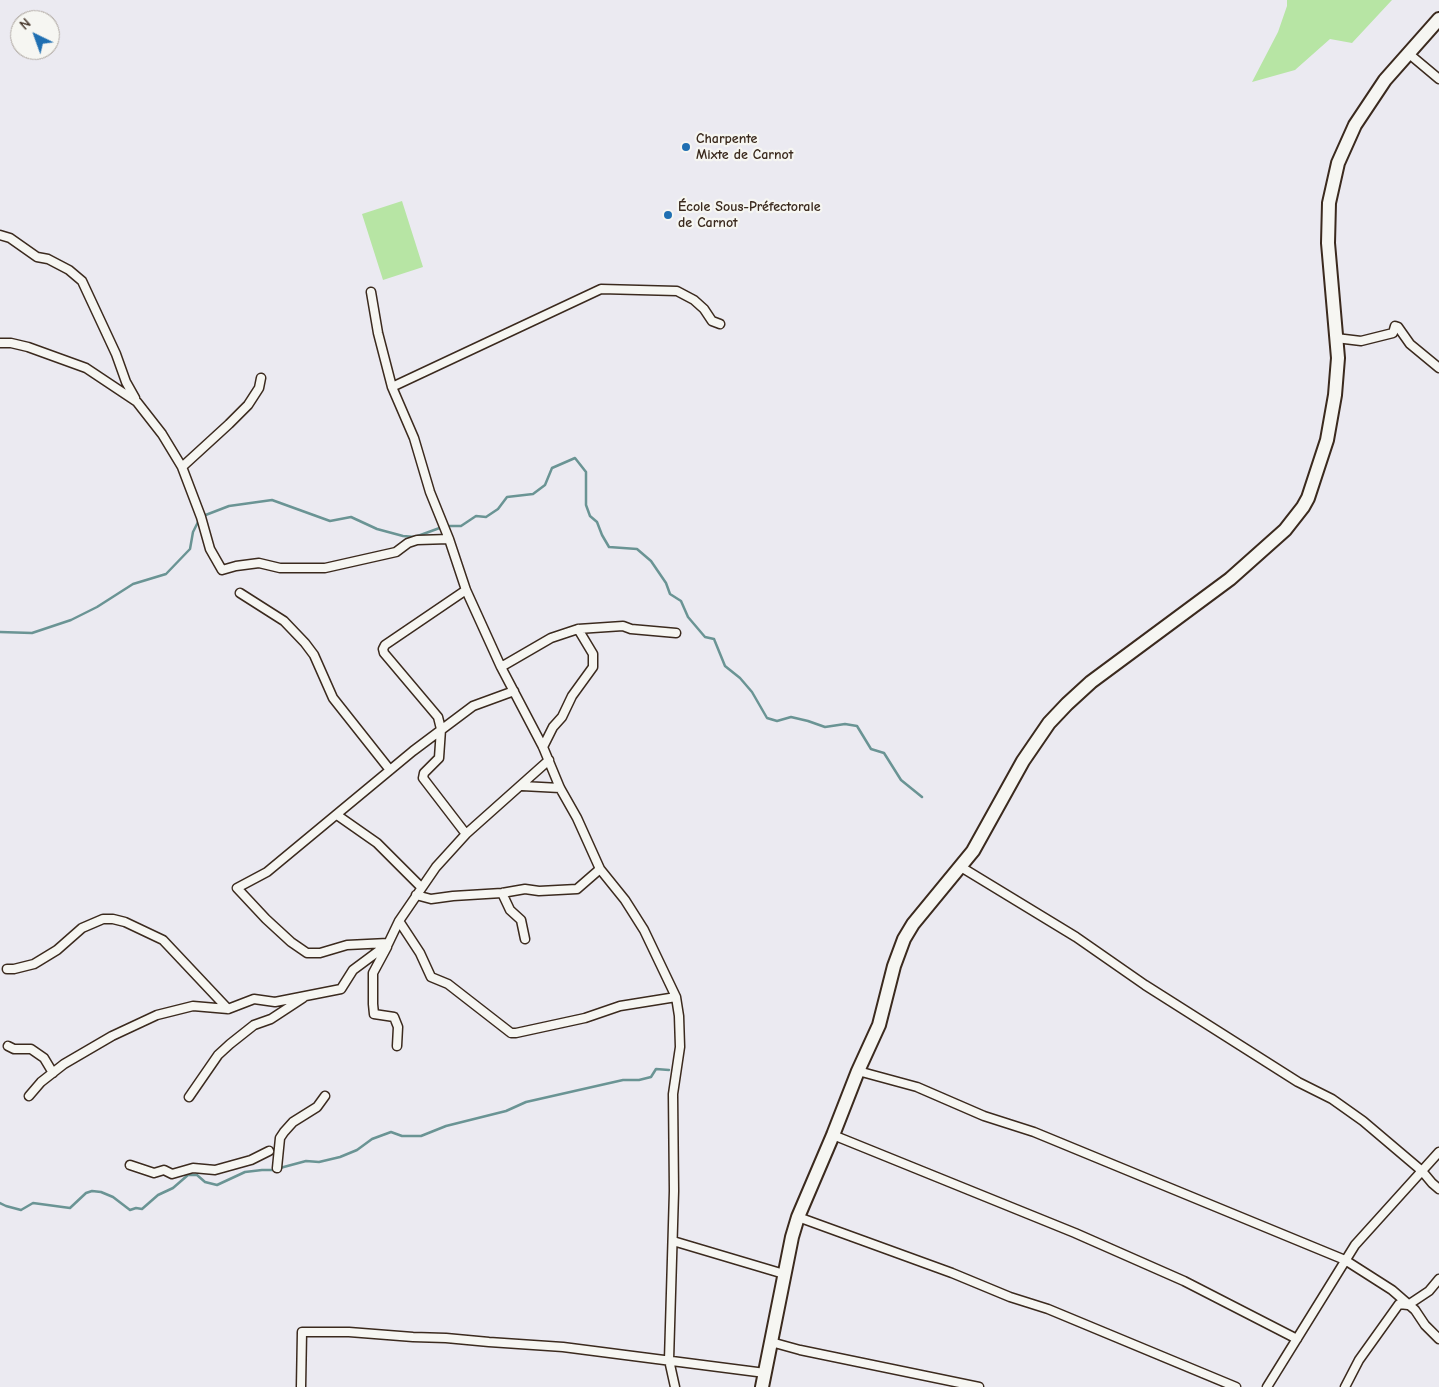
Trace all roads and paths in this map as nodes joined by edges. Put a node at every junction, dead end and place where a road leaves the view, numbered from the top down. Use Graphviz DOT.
graph roads {
  1 [pos="1439,19"];
  2 [pos="1408,53"];
  3 [pos="1439,79"];
  4 [pos="0,235"];
  5 [pos="371,292"];
  6 [pos="720,324"];
  7 [pos="1336,338"];
  8 [pos="0,343"];
  9 [pos="1439,368"];
  10 [pos="261,378"];
  11 [pos="392,388"];
  12 [pos="137,402"];
  13 [pos="182,467"];
  14 [pos="450,539"];
  15 [pos="466,590"];
  16 [pos="240,593"];
  17 [pos="578,629"];
  18 [pos="676,633"];
  19 [pos="501,667"];
  20 [pos="514,691"];
  21 [pos="442,729"];
  22 [pos="543,747"];
  23 [pos="549,760"];
  24 [pos="390,770"];
  25 [pos="522,786"];
  26 [pos="560,788"];
  27 [pos="337,814"];
  28 [pos="466,834"];
  29 [pos="961,867"];
  30 [pos="600,869"];
  31 [pos="421,886"];
  32 [pos="502,893"];
  33 [pos="416,895"];
  34 [pos="399,921"];
  35 [pos="525,938"];
  36 [pos="388,944"];
  37 [pos="7,969"];
  38 [pos="309,995"];
  39 [pos="676,997"];
  40 [pos="228,1009"];
  41 [pos="8,1046"];
  42 [pos="397,1046"];
  43 [pos="858,1071"];
  44 [pos="53,1073"];
  45 [pos="29,1096"];
  46 [pos="325,1096"];
  47 [pos="189,1097"];
  48 [pos="833,1135"];
  49 [pos="269,1151"];
  50 [pos="1439,1152"];
  51 [pos="130,1165"];
  52 [pos="277,1168"];
  53 [pos="1422,1170"];
  54 [pos="1439,1189"];
  55 [pos="798,1217"];
  56 [pos="673,1241"];
  57 [pos="1345,1260"];
  58 [pos="784,1274"];
  59 [pos="1439,1279"];
  60 [pos="1408,1305"];
  61 [pos="1297,1338"];
  62 [pos="1439,1339"];
  63 [pos="771,1342"];
  64 [pos="669,1360"];
  65 [pos="765,1373"];
  66 [pos="301,1387"];
  67 [pos="675,1387"];
  68 [pos="762,1387"];
  69 [pos="979,1387"];
  70 [pos="1236,1387"];
  71 [pos="1267,1387"];
  72 [pos="1345,1387"];
  1 -- 2 [label="main road"];
  2 -- 3 [label="street"];
  2 -- 7 [label="main road"];
  4 -- 12 [label="street"];
  5 -- 11 [label="street"];
  6 -- 11 [label="street"];
  7 -- 9 [label="street"];
  7 -- 29 [label="main road"];
  8 -- 12 [label="street"];
  10 -- 13 [label="street"];
  11 -- 14 [label="street"];
  12 -- 13 [label="street"];
  13 -- 14 [label="street"];
  14 -- 15 [label="street"];
  15 -- 19 [label="street"];
  15 -- 21 [label="street"];
  16 -- 24 [label="street"];
  17 -- 18 [label="street"];
  17 -- 19 [label="street"];
  17 -- 22 [label="street"];
  19 -- 20 [label="street"];
  20 -- 21 [label="street"];
  20 -- 22 [label="street"];
  21 -- 24 [label="street"];
  21 -- 28 [label="street"];
  22 -- 23 [label="street"];
  23 -- 25 [label="street"];
  23 -- 26 [label="street"];
  24 -- 27 [label="street"];
  25 -- 26 [label="street"];
  25 -- 28 [label="street"];
  26 -- 30 [label="street"];
  27 -- 31 [label="street"];
  27 -- 36 [label="street"];
  28 -- 31 [label="street"];
  29 -- 43 [label="main road"];
  29 -- 53 [label="street"];
  30 -- 32 [label="street"];
  30 -- 39 [label="street"];
  31 -- 33 [label="street"];
  32 -- 33 [label="street"];
  32 -- 35 [label="street"];
  33 -- 34 [label="street"];
  34 -- 36 [label="street"];
  34 -- 39 [label="street"];
  36 -- 38 [label="street"];
  36 -- 42 [label="street"];
  37 -- 40 [label="street"];
  38 -- 40 [label="street"];
  38 -- 47 [label="street"];
  39 -- 56 [label="street"];
  40 -- 44 [label="street"];
  41 -- 44 [label="street"];
  43 -- 48 [label="main road"];
  43 -- 57 [label="street"];
  44 -- 45 [label="street"];
  46 -- 52 [label="street"];
  48 -- 55 [label="main road"];
  48 -- 61 [label="street"];
  49 -- 51 [label="street"];
  50 -- 53 [label="street"];
  53 -- 54 [label="street"];
  53 -- 57 [label="street"];
  55 -- 58 [label="main road"];
  55 -- 70 [label="street"];
  56 -- 58 [label="street"];
  56 -- 64 [label="street"];
  57 -- 60 [label="street"];
  57 -- 61 [label="street"];
  58 -- 63 [label="main road"];
  59 -- 60 [label="street"];
  60 -- 62 [label="street"];
  60 -- 72 [label="street"];
  61 -- 71 [label="street"];
  63 -- 65 [label="main road"];
  63 -- 69 [label="street"];
  64 -- 65 [label="street"];
  64 -- 66 [label="street"];
  64 -- 67 [label="street"];
  65 -- 68 [label="main road"];
}
